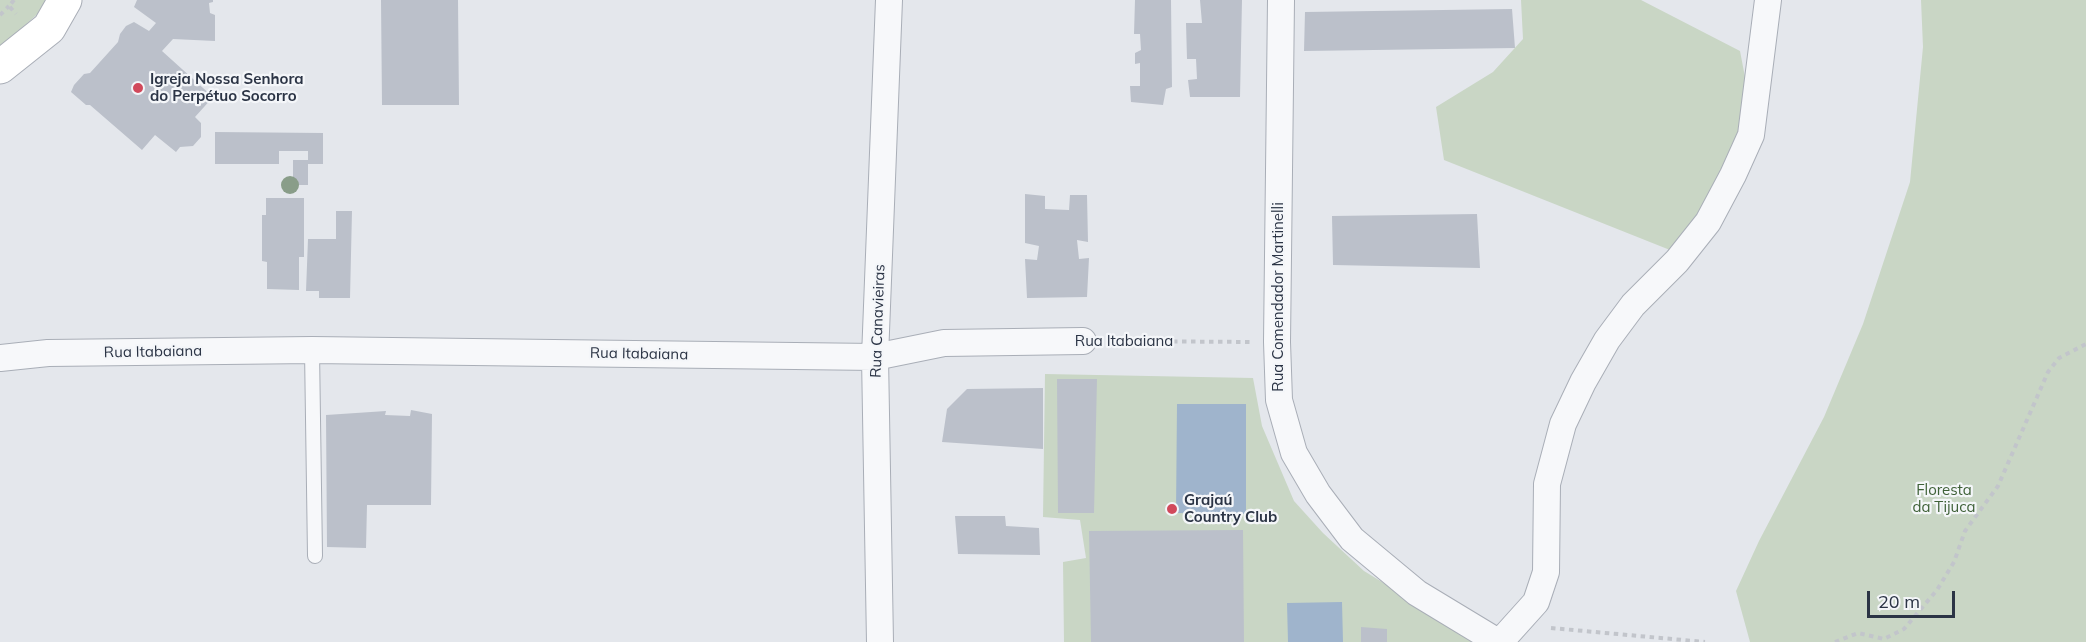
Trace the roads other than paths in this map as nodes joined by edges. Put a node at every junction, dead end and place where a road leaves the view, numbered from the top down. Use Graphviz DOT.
graph roads {
  1 [pos="65,0"];
  2 [pos="889,0"];
  3 [pos="1281,0"];
  4 [pos="1768,0"];
  5 [pos="0,67"];
  6 [pos="1083,341"];
  7 [pos="312,350"];
  8 [pos="875,357"];
  9 [pos="0,358"];
  10 [pos="315,556"];
  11 [pos="1505,636"];
  12 [pos="879,642"];
  1 -- 5 [label="street"];
  2 -- 8 [label="street, Rua Canavieiras"];
  3 -- 11 [label="street, Rua Comendador Martinelli"];
  4 -- 11 [label="street"];
  6 -- 8 [label="street, Rua Itabaiana"];
  7 -- 8 [label="street, Rua Itabaiana"];
  7 -- 9 [label="street, Rua Itabaiana"];
  7 -- 10 [label="lane"];
  8 -- 12 [label="street, Rua Canavieiras"];
}
